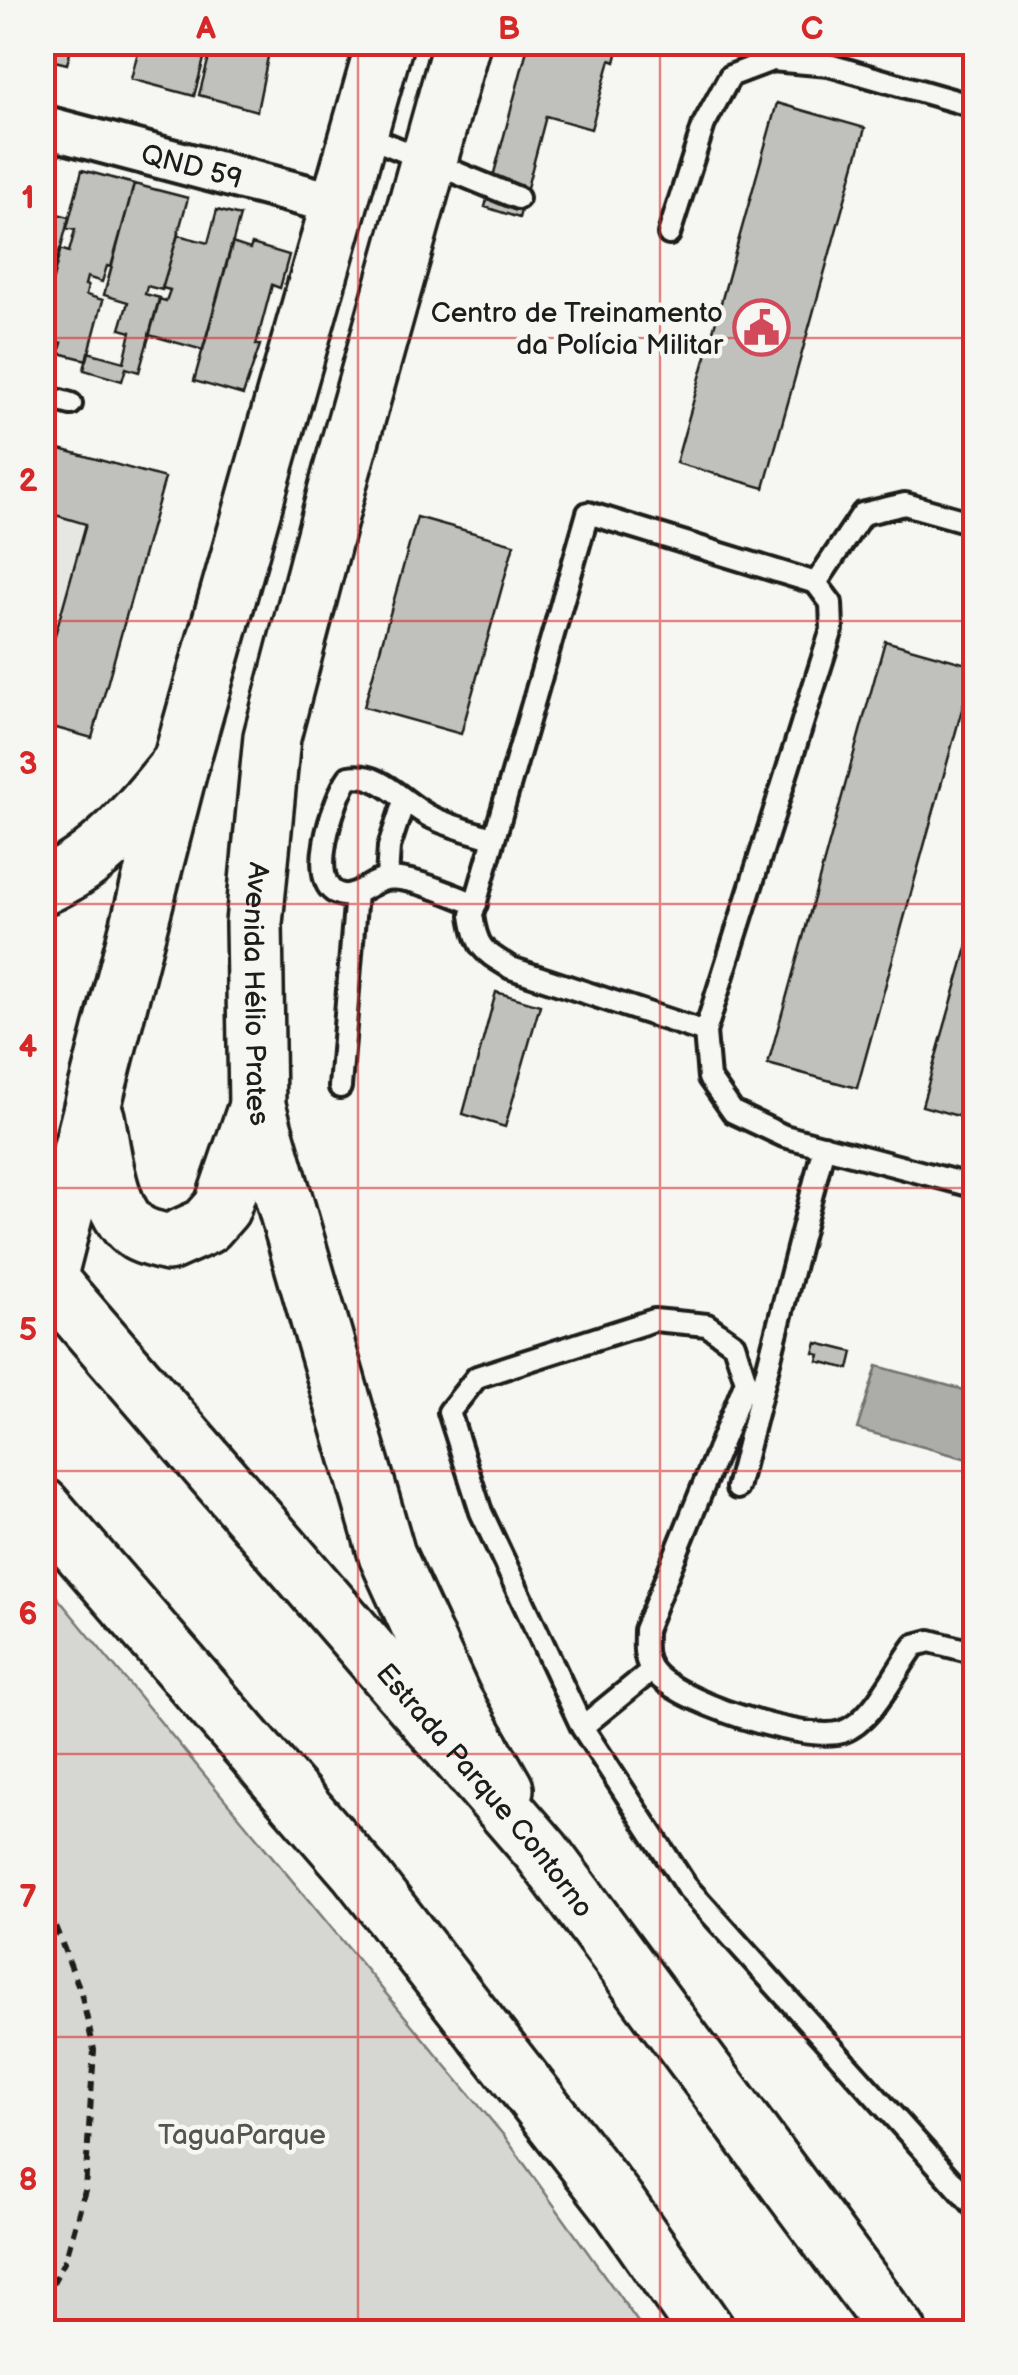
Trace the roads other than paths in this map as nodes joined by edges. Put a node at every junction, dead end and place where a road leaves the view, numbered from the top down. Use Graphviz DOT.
graph roads {
  1 [pos="385,42"];
  2 [pos="462,42"];
  3 [pos="976,107"];
  4 [pos="42,126"];
  5 [pos="360,134"];
  6 [pos="428,163"];
  7 [pos="518,198"];
  8 [pos="341,205"];
  9 [pos="669,234"];
  10 [pos="42,396"];
  11 [pos="70,404"];
  12 [pos="976,524"];
  13 [pos="816,583"];
  14 [pos="181,762"];
  15 [pos="404,801"];
  16 [pos="494,839"];
  17 [pos="387,878"];
  18 [pos="42,887"];
  19 [pos="356,894"];
  20 [pos="476,904"];
  21 [pos="705,1032"];
  22 [pos="340,1088"];
  23 [pos="94,1104"];
  24 [pos="257,1106"];
  25 [pos="824,1146"];
  26 [pos="976,1187"];
  27 [pos="44,1284"];
  28 [pos="737,1488"];
  29 [pos="42,1506"];
  30 [pos="976,1653"];
  31 [pos="652,1670"];
  32 [pos="582,1727"];
  33 [pos="542,1852"];
  34 [pos="976,2208"];
  35 [pos="707,2332"];
  36 [pos="898,2332"];
  1 -- 5 [label="main road"];
  2 -- 6 [label="main road, Avenida Hélio Prates"];
  3 -- 9 [label="lane"];
  4 -- 8 [label="street, QND 59"];
  5 -- 6 [label="lane"];
  5 -- 8 [label="main road"];
  6 -- 7 [label="lane"];
  6 -- 24 [label="main road, Avenida Hélio Prates"];
  8 -- 14 [label="main road"];
  10 -- 11 [label="lane"];
  12 -- 13 [label="lane"];
  13 -- 16 [label="lane"];
  13 -- 21 [label="lane"];
  14 -- 18 [label="main road"];
  14 -- 23 [label="main road"];
  15 -- 16 [label="lane"];
  15 -- 17 [label="lane"];
  15 -- 19 [label="lane"];
  16 -- 20 [label="lane"];
  17 -- 19 [label="lane"];
  17 -- 20 [label="lane"];
  19 -- 22 [label="lane"];
  20 -- 21 [label="lane"];
  21 -- 25 [label="lane"];
  23 -- 24 [label="main road"];
  23 -- 27 [label="main road"];
  24 -- 33 [label="main road, Avenida Hélio Prates"];
  25 -- 26 [label="lane"];
  25 -- 28 [label="lane"];
  27 -- 33 [label="main road, Estrada Parque Contorno"];
  29 -- 35 [label="main road"];
  30 -- 31 [label="lane"];
  31 -- 32 [label="lane"];
  31 -- 32 [label="lane"];
  32 -- 34 [label="lane"];
  33 -- 36 [label="main road, Estrada Parque Contorno"];
}
